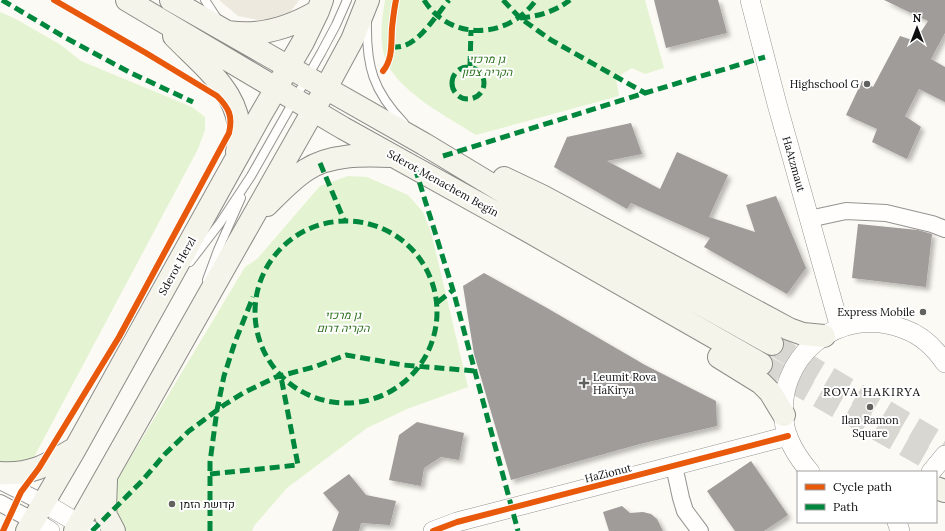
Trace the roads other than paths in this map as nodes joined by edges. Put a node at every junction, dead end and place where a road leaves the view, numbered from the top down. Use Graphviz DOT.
graph roads {
  1 [pos="127,0"];
  2 [pos="171,0"];
  3 [pos="205,0"];
  4 [pos="347,0"];
  5 [pos="369,0"];
  6 [pos="750,0"];
  7 [pos="320,6"];
  8 [pos="154,16"];
  9 [pos="226,32"];
  10 [pos="307,78"];
  11 [pos="294,99"];
  12 [pos="424,144"];
  13 [pos="395,156"];
  14 [pos="443,156"];
  15 [pos="236,161"];
  16 [pos="251,176"];
  17 [pos="478,203"];
  18 [pos="809,219"];
  19 [pos="248,224"];
  20 [pos="945,229"];
  21 [pos="154,307"];
  22 [pos="189,329"];
  23 [pos="832,332"];
  24 [pos="772,344"];
  25 [pos="945,363"];
  26 [pos="761,364"];
  27 [pos="784,415"];
  28 [pos="788,436"];
  29 [pos="75,449"];
  30 [pos="945,455"];
  31 [pos="674,466"];
  32 [pos="809,471"];
  33 [pos="932,471"];
  34 [pos="0,473"];
  35 [pos="107,475"];
  36 [pos="0,481"];
  37 [pos="0,503"];
  38 [pos="39,522"];
  39 [pos="82,529"];
  40 [pos="114,531"];
  41 [pos="433,531"];
  42 [pos="700,531"];
  1 -- 8 [label="main road, Sderot Menachem Begin"];
  2 -- 9 [label="main road, Sderot Menachem Begin"];
  3 -- 9 [label="lane"];
  4 -- 10 [label="lane"];
  5 -- 10 [label="main road, Sderot Herzl"];
  5 -- 12 [label="lane"];
  6 -- 18 [label="street, HaAtzmaut"];
  7 -- 9 [label="main road"];
  7 -- 10 [label="main road, Sderot Herzl"];
  8 -- 11 [label="main road, Sderot Menachem Begin"];
  8 -- 15 [label="main road"];
  9 -- 10 [label="main road, Sderot Menachem Begin"];
  10 -- 11 [label="main road, Sderot Herzl"];
  10 -- 11 [label="main road, Sderot Herzl"];
  10 -- 12 [label="main road, Sderot Menachem Begin"];
  11 -- 13 [label="main road, Sderot Menachem Begin"];
  11 -- 15 [label="main road, Sderot Herzl"];
  11 -- 16 [label="lane"];
  11 -- 19 [label="main road, Sderot Herzl"];
  12 -- 14 [label="main road, Sderot Menachem Begin"];
  13 -- 17 [label="main road, Sderot Menachem Begin"];
  13 -- 19 [label="main road"];
  14 -- 23 [label="main road"];
  14 -- 24 [label="main road, Sderot Menachem Begin"];
  15 -- 21 [label="main road, Sderot Herzl"];
  16 -- 21 [label="lane"];
  16 -- 22 [label="lane"];
  17 -- 26 [label="main road, Sderot Menachem Begin"];
  17 -- 27 [label="main road"];
  18 -- 20 [label="street"];
  18 -- 23 [label="street, HaAtzmaut"];
  19 -- 22 [label="main road, Sderot Herzl"];
  21 -- 29 [label="main road, Sderot Herzl"];
  22 -- 35 [label="main road, Sderot Herzl"];
  23 -- 25 [label="street"];
  23 -- 27 [label="street"];
  27 -- 28 [label="street"];
  28 -- 31 [label="street, HaZionut"];
  28 -- 32 [label="street"];
  29 -- 34 [label="main road"];
  29 -- 38 [label="main road, Sderot Herzl"];
  30 -- 33 [label="street"];
  31 -- 41 [label="street, HaZionut"];
  31 -- 42 [label="street"];
  35 -- 39 [label="main road, Sderot Herzl"];
  35 -- 40 [label="main road"];
  36 -- 38 [label="street"];
  37 -- 38 [label="street"];
  38 -- 39 [label="street"];
}
